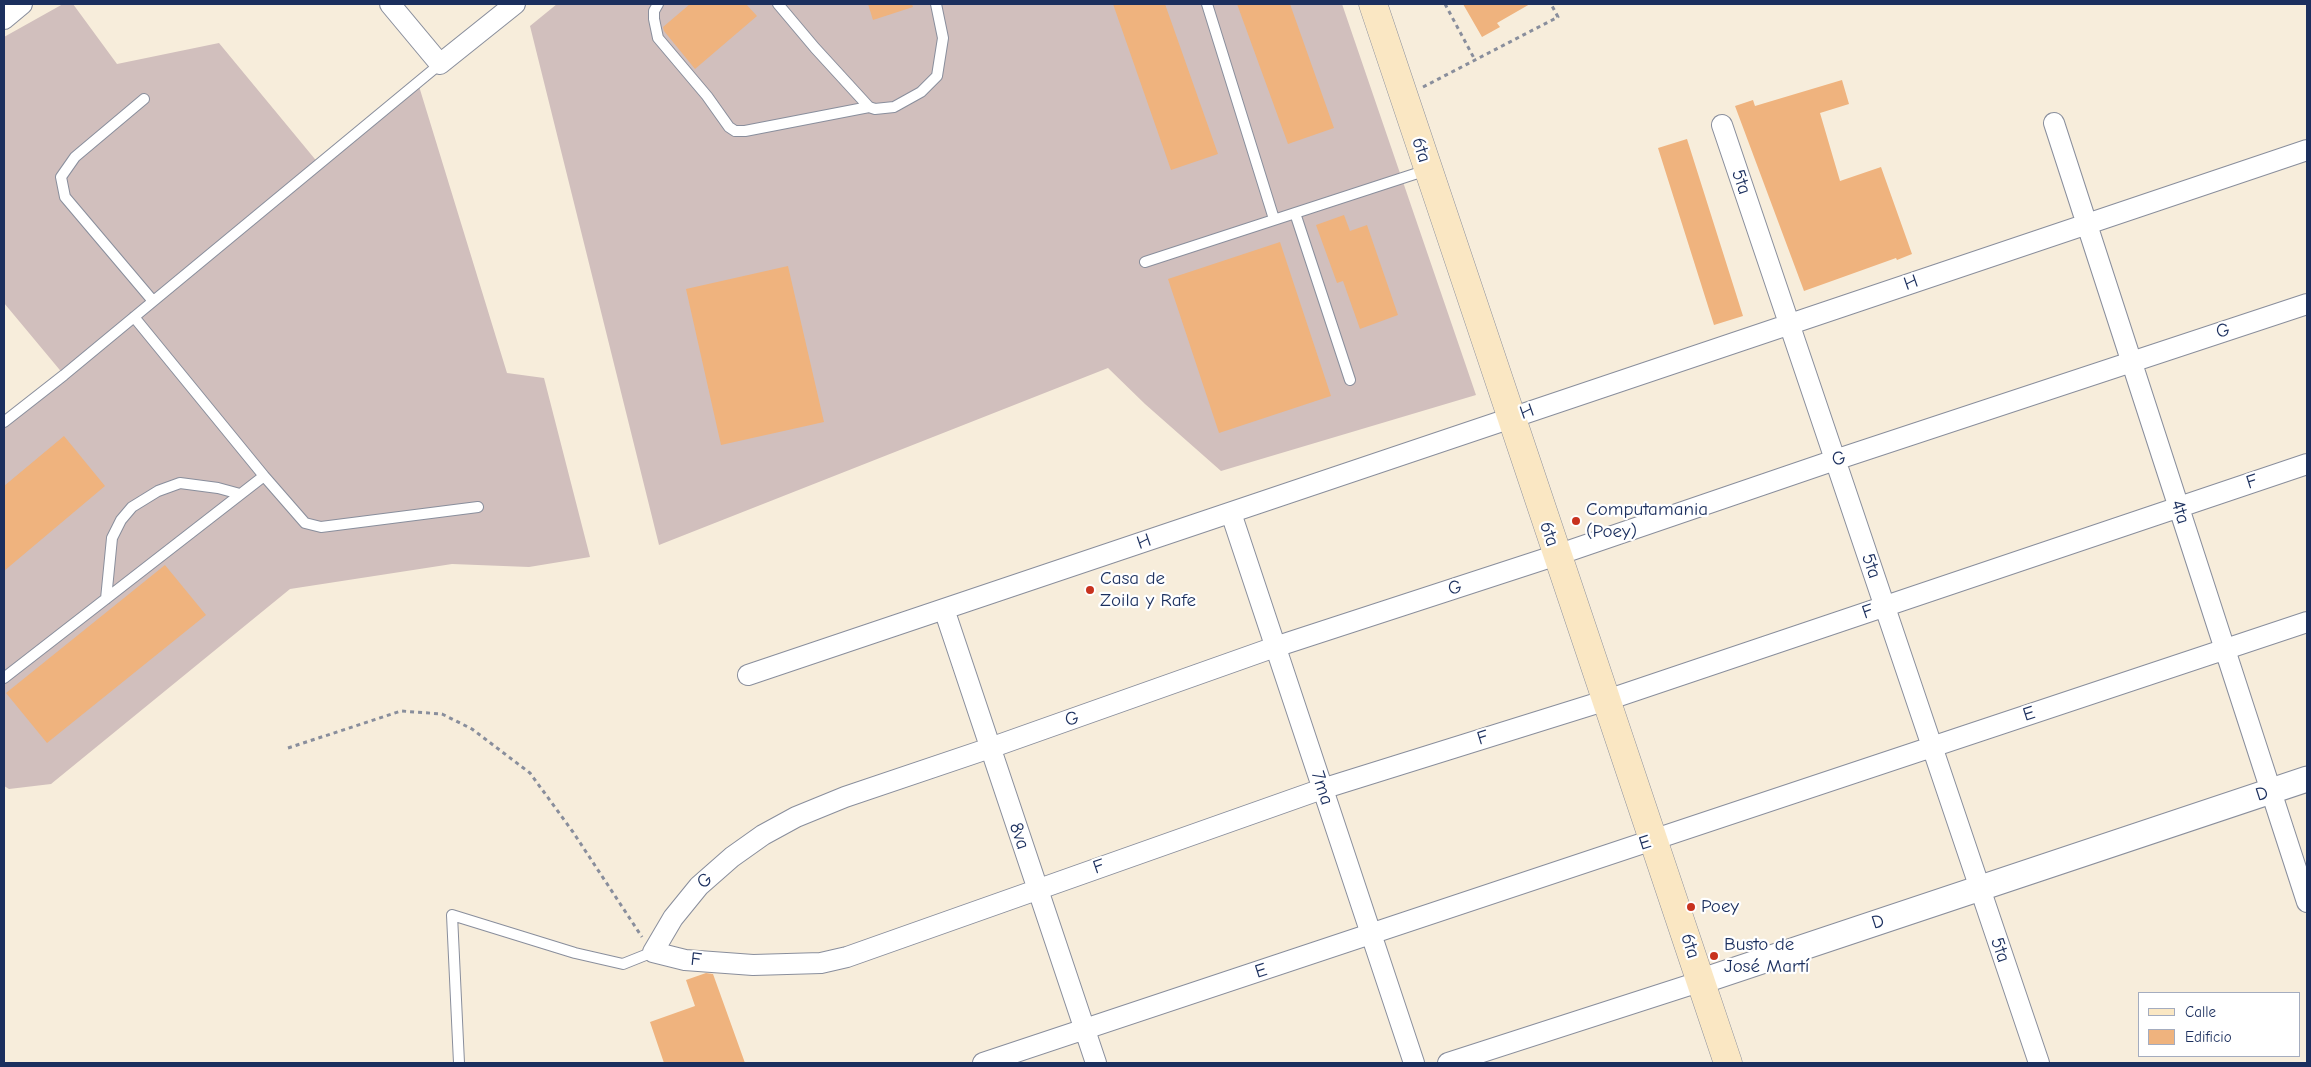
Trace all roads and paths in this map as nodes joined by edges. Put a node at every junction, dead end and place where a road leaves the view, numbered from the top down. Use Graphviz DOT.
graph roads {
  1 [pos="22,4"];
  2 [pos="390,4"];
  3 [pos="515,4"];
  4 [pos="658,4"];
  5 [pos="778,4"];
  6 [pos="936,4"];
  7 [pos="1207,4"];
  8 [pos="1373,4"];
  9 [pos="1445,4"];
  10 [pos="1551,4"];
  11 [pos="4,19"];
  12 [pos="1475,60"];
  13 [pos="440,64"];
  14 [pos="1404,97"];
  15 [pos="144,100"];
  16 [pos="869,107"];
  17 [pos="2054,122"];
  18 [pos="1722,125"];
  19 [pos="2307,150"];
  20 [pos="1428,169"];
  21 [pos="1295,213"];
  22 [pos="1274,219"];
  23 [pos="2087,224"];
  24 [pos="1145,262"];
  25 [pos="153,301"];
  26 [pos="2307,304"];
  27 [pos="134,317"];
  28 [pos="1790,324"];
  29 [pos="2131,361"];
  30 [pos="1350,380"];
  31 [pos="1510,418"];
  32 [pos="4,422"];
  33 [pos="1835,460"];
  34 [pos="2307,464"];
  35 [pos="264,476"];
  36 [pos="240,494"];
  37 [pos="478,507"];
  38 [pos="2178,507"];
  39 [pos="1230,513"];
  40 [pos="1556,555"];
  41 [pos="106,599"];
  42 [pos="1884,606"];
  43 [pos="944,609"];
  44 [pos="2307,622"];
  45 [pos="1275,647"];
  46 [pos="2225,649"];
  47 [pos="748,675"];
  48 [pos="4,678"];
  49 [pos="1607,700"];
  50 [pos="1932,747"];
  51 [pos="288,748"];
  52 [pos="990,748"];
  53 [pos="2307,779"];
  54 [pos="1322,789"];
  55 [pos="2271,791"];
  56 [pos="1654,840"];
  57 [pos="1980,888"];
  58 [pos="1037,889"];
  59 [pos="2307,902"];
  60 [pos="1371,934"];
  61 [pos="653,952"];
  62 [pos="1702,981"];
  63 [pos="1084,1030"];
  64 [pos="459,1063"];
  65 [pos="983,1063"];
  66 [pos="1096,1063"];
  67 [pos="1414,1063"];
  68 [pos="1448,1063"];
  69 [pos="1728,1063"];
  70 [pos="2038,1063"];
  1 -- 11 [label="street"];
  2 -- 13 [label="street"];
  3 -- 13 [label="street"];
  4 -- 16 [label="lane"];
  5 -- 16 [label="lane"];
  6 -- 16 [label="lane"];
  7 -- 22 [label="lane"];
  8 -- 14 [label="main road, 6ta"];
  9 -- 12 [label="path"];
  10 -- 12 [label="path"];
  12 -- 14 [label="path"];
  13 -- 25 [label="lane"];
  14 -- 20 [label="main road, 6ta"];
  15 -- 25 [label="lane"];
  17 -- 23 [label="street, 4ta"];
  18 -- 28 [label="street, 5ta"];
  19 -- 23 [label="street, H"];
  20 -- 21 [label="lane"];
  20 -- 31 [label="main road, 6ta"];
  21 -- 22 [label="lane"];
  21 -- 30 [label="lane"];
  22 -- 24 [label="lane"];
  23 -- 28 [label="street, H"];
  23 -- 29 [label="street, 4ta"];
  25 -- 27 [label="lane"];
  26 -- 29 [label="street, G"];
  27 -- 32 [label="lane"];
  27 -- 35 [label="lane"];
  28 -- 31 [label="street, H"];
  28 -- 33 [label="street, 5ta"];
  29 -- 33 [label="street, G"];
  29 -- 38 [label="street, 4ta"];
  31 -- 39 [label="street, H"];
  31 -- 40 [label="main road, 6ta"];
  33 -- 40 [label="street, G"];
  33 -- 42 [label="street, 5ta"];
  34 -- 38 [label="street, F"];
  35 -- 36 [label="lane"];
  35 -- 37 [label="lane"];
  36 -- 41 [label="lane"];
  36 -- 41 [label="lane"];
  38 -- 42 [label="street, F"];
  38 -- 46 [label="street, 4ta"];
  39 -- 43 [label="street, H"];
  39 -- 45 [label="street, 7ma"];
  40 -- 45 [label="street, G"];
  40 -- 49 [label="main road, 6ta"];
  41 -- 48 [label="lane"];
  42 -- 49 [label="street, F"];
  42 -- 50 [label="street, 5ta"];
  43 -- 47 [label="street, H"];
  43 -- 52 [label="street, 8va"];
  44 -- 46 [label="street, E"];
  45 -- 52 [label="street, G"];
  45 -- 54 [label="street, 7ma"];
  46 -- 50 [label="street, E"];
  46 -- 55 [label="street, 4ta"];
  49 -- 54 [label="street, F"];
  49 -- 56 [label="main road, 6ta"];
  50 -- 56 [label="street, E"];
  50 -- 57 [label="street, 5ta"];
  51 -- 61 [label="path"];
  52 -- 58 [label="street, 8va"];
  52 -- 61 [label="street, G"];
  53 -- 55 [label="street, D"];
  54 -- 58 [label="street, F"];
  54 -- 60 [label="street, 7ma"];
  55 -- 57 [label="street, D"];
  55 -- 59 [label="street, 4ta"];
  56 -- 60 [label="street, E"];
  56 -- 62 [label="main road, 6ta"];
  57 -- 62 [label="street, D"];
  57 -- 70 [label="street, 5ta"];
  58 -- 61 [label="street, F"];
  58 -- 63 [label="street, 8va"];
  60 -- 63 [label="street, E"];
  60 -- 67 [label="street, 7ma"];
  61 -- 64 [label="lane"];
  62 -- 68 [label="street, D"];
  62 -- 69 [label="main road, 6ta"];
  63 -- 65 [label="street, E"];
  63 -- 66 [label="street, 8va"];
}
